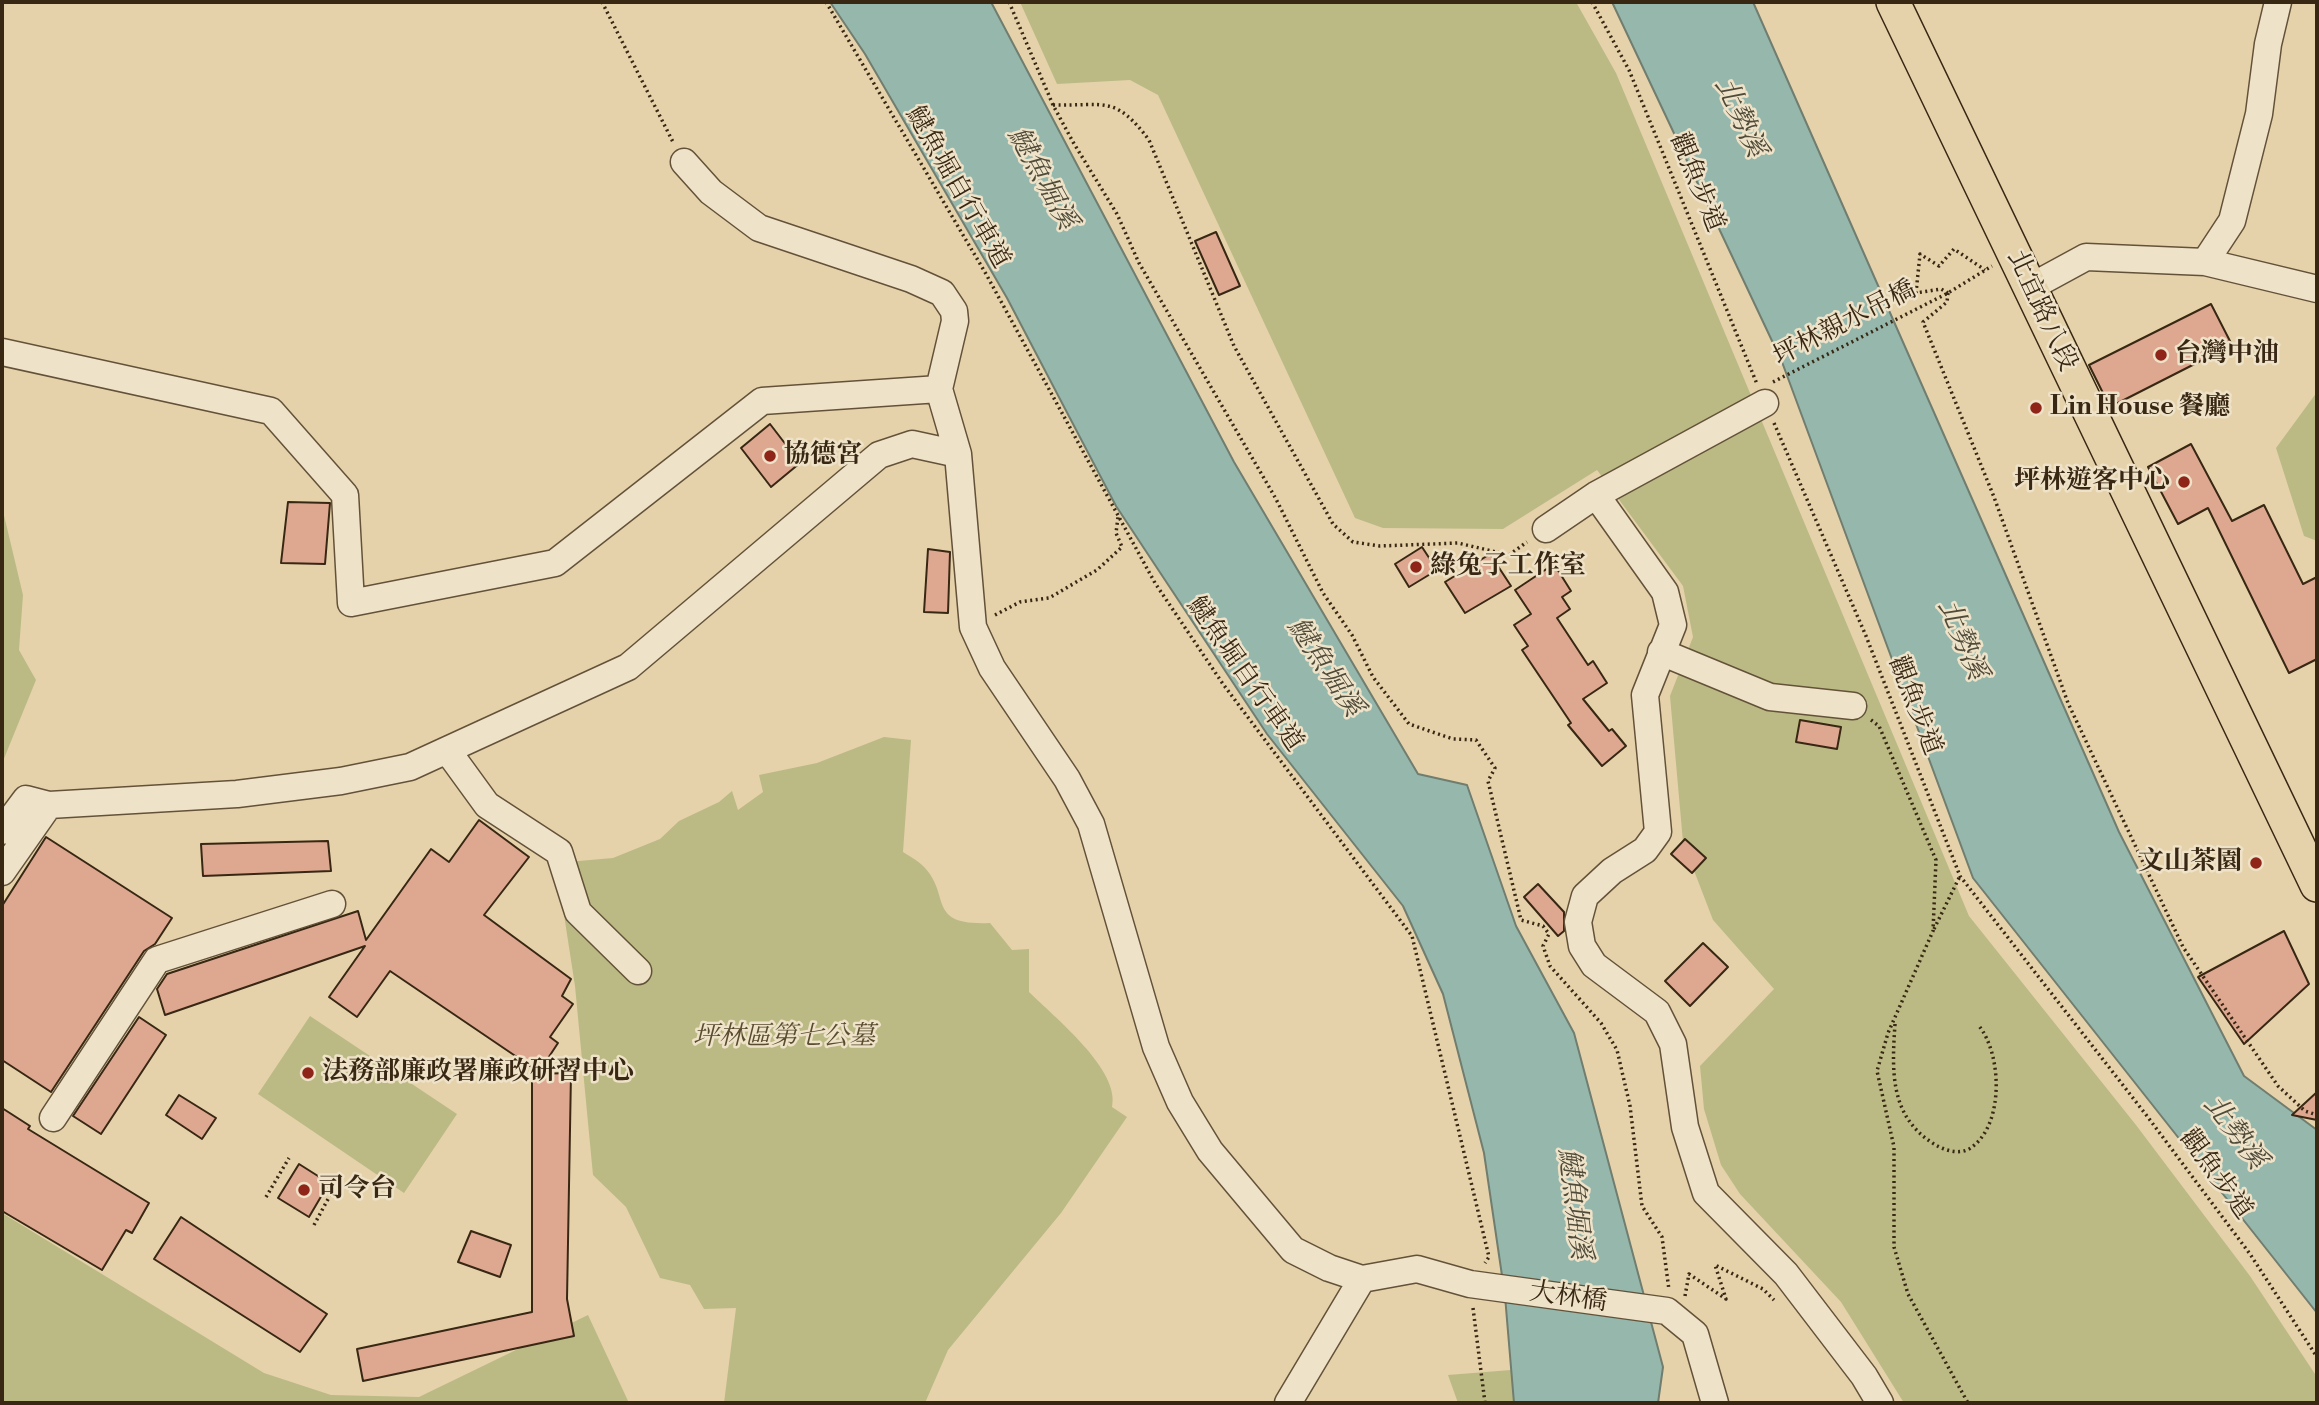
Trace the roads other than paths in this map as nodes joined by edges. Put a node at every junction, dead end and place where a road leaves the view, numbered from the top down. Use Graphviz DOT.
graph roads {
  1 [pos="1893,2"];
  2 [pos="2278,2"];
  3 [pos="684,162"];
  4 [pos="2205,262"];
  5 [pos="2029,288"];
  6 [pos="2317,289"];
  7 [pos="2,352"];
  8 [pos="939,389"];
  9 [pos="1762,396"];
  10 [pos="958,454"];
  11 [pos="1596,495"];
  12 [pos="1546,529"];
  13 [pos="1661,652"];
  14 [pos="1853,706"];
  15 [pos="447,750"];
  16 [pos="49,806"];
  17 [pos="2,831"];
  18 [pos="2,872"];
  19 [pos="2317,885"];
  20 [pos="332,904"];
  21 [pos="638,971"];
  22 [pos="53,1118"];
  23 [pos="1362,1279"];
  24 [pos="1288,1403"];
  25 [pos="1715,1403"];
  26 [pos="1880,1403"];
  1 -- 5 [label="main road, 北宜路八段"];
  2 -- 4 [label="street"];
  3 -- 8 [label="street"];
  4 -- 5 [label="street"];
  4 -- 6 [label="street"];
  5 -- 19 [label="main road, 北宜路八段"];
  7 -- 8 [label="street"];
  8 -- 10 [label="street"];
  9 -- 11 [label="street"];
  10 -- 15 [label="street"];
  10 -- 23 [label="street"];
  11 -- 12 [label="street"];
  11 -- 13 [label="street"];
  13 -- 14 [label="street"];
  13 -- 26 [label="street"];
  15 -- 16 [label="street"];
  15 -- 21 [label="street"];
  16 -- 17 [label="street"];
  16 -- 18 [label="street"];
  20 -- 22 [label="street"];
  23 -- 24 [label="street"];
  23 -- 25 [label="street, 大林橋"];
}
